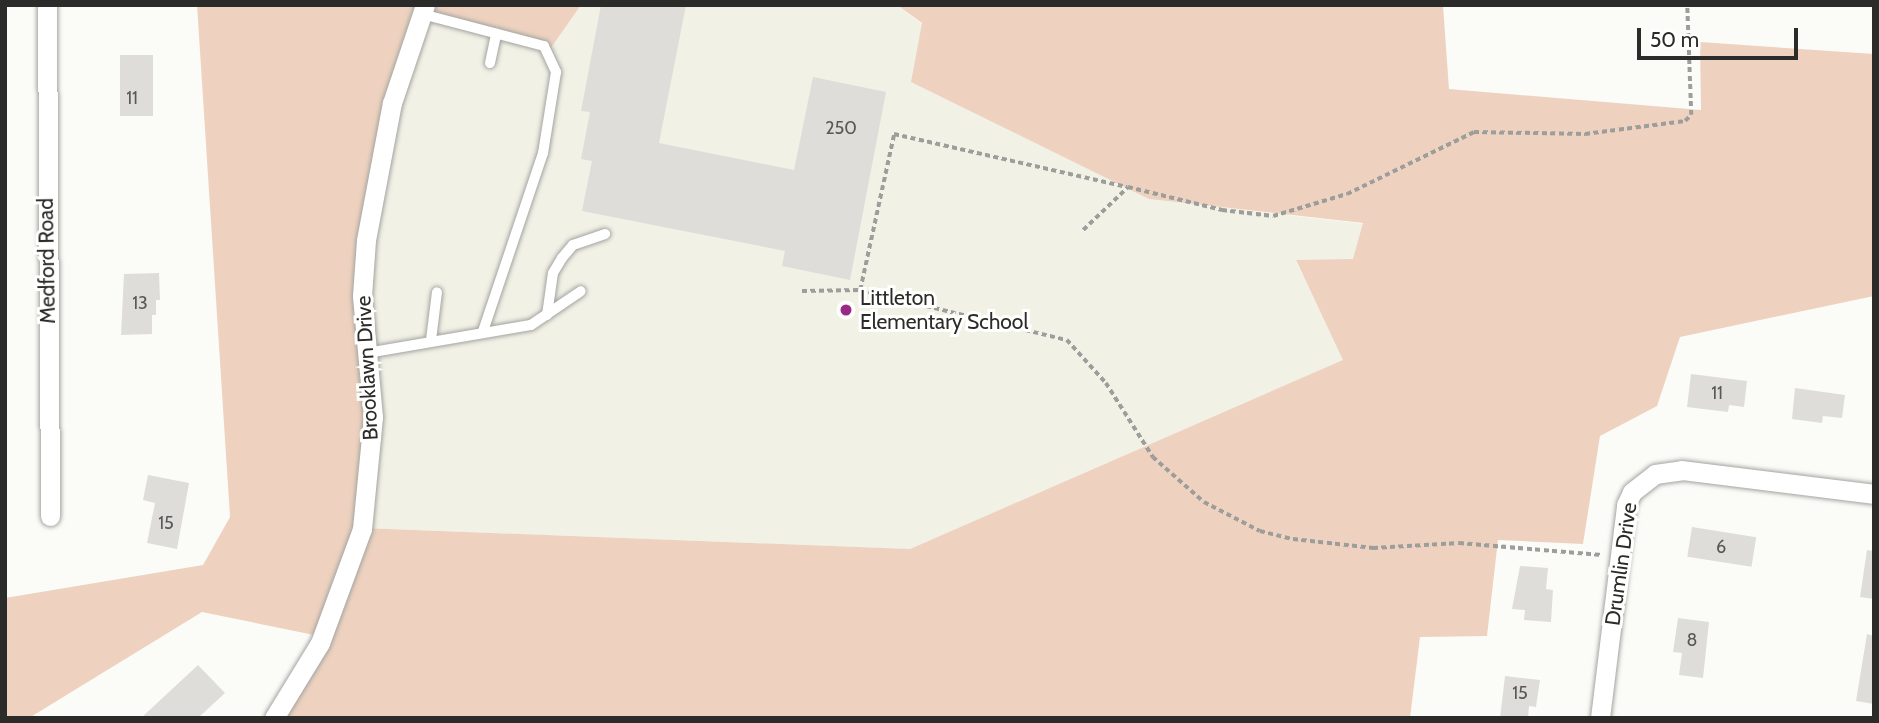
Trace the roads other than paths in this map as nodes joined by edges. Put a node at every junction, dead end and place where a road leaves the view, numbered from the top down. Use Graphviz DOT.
graph roads {
  1 [pos="47,5"];
  2 [pos="423,9"];
  3 [pos="496,34"];
  4 [pos="490,63"];
  5 [pos="605,234"];
  6 [pos="581,291"];
  7 [pos="437,292"];
  8 [pos="547,315"];
  9 [pos="483,331"];
  10 [pos="432,340"];
  11 [pos="368,353"];
  12 [pos="1874,494"];
  13 [pos="50,516"];
  14 [pos="274,718"];
  15 [pos="1600,718"];
  1 -- 13 [label="street, Medford Road"];
  2 -- 3 [label="lane"];
  2 -- 11 [label="street, Brooklawn Drive"];
  3 -- 4 [label="lane"];
  3 -- 9 [label="lane"];
  5 -- 8 [label="lane"];
  6 -- 8 [label="lane"];
  7 -- 10 [label="lane"];
  8 -- 9 [label="lane"];
  9 -- 10 [label="lane"];
  10 -- 11 [label="lane"];
  11 -- 14 [label="street, Brooklawn Drive"];
  12 -- 15 [label="street, Drumlin Drive"];
}
